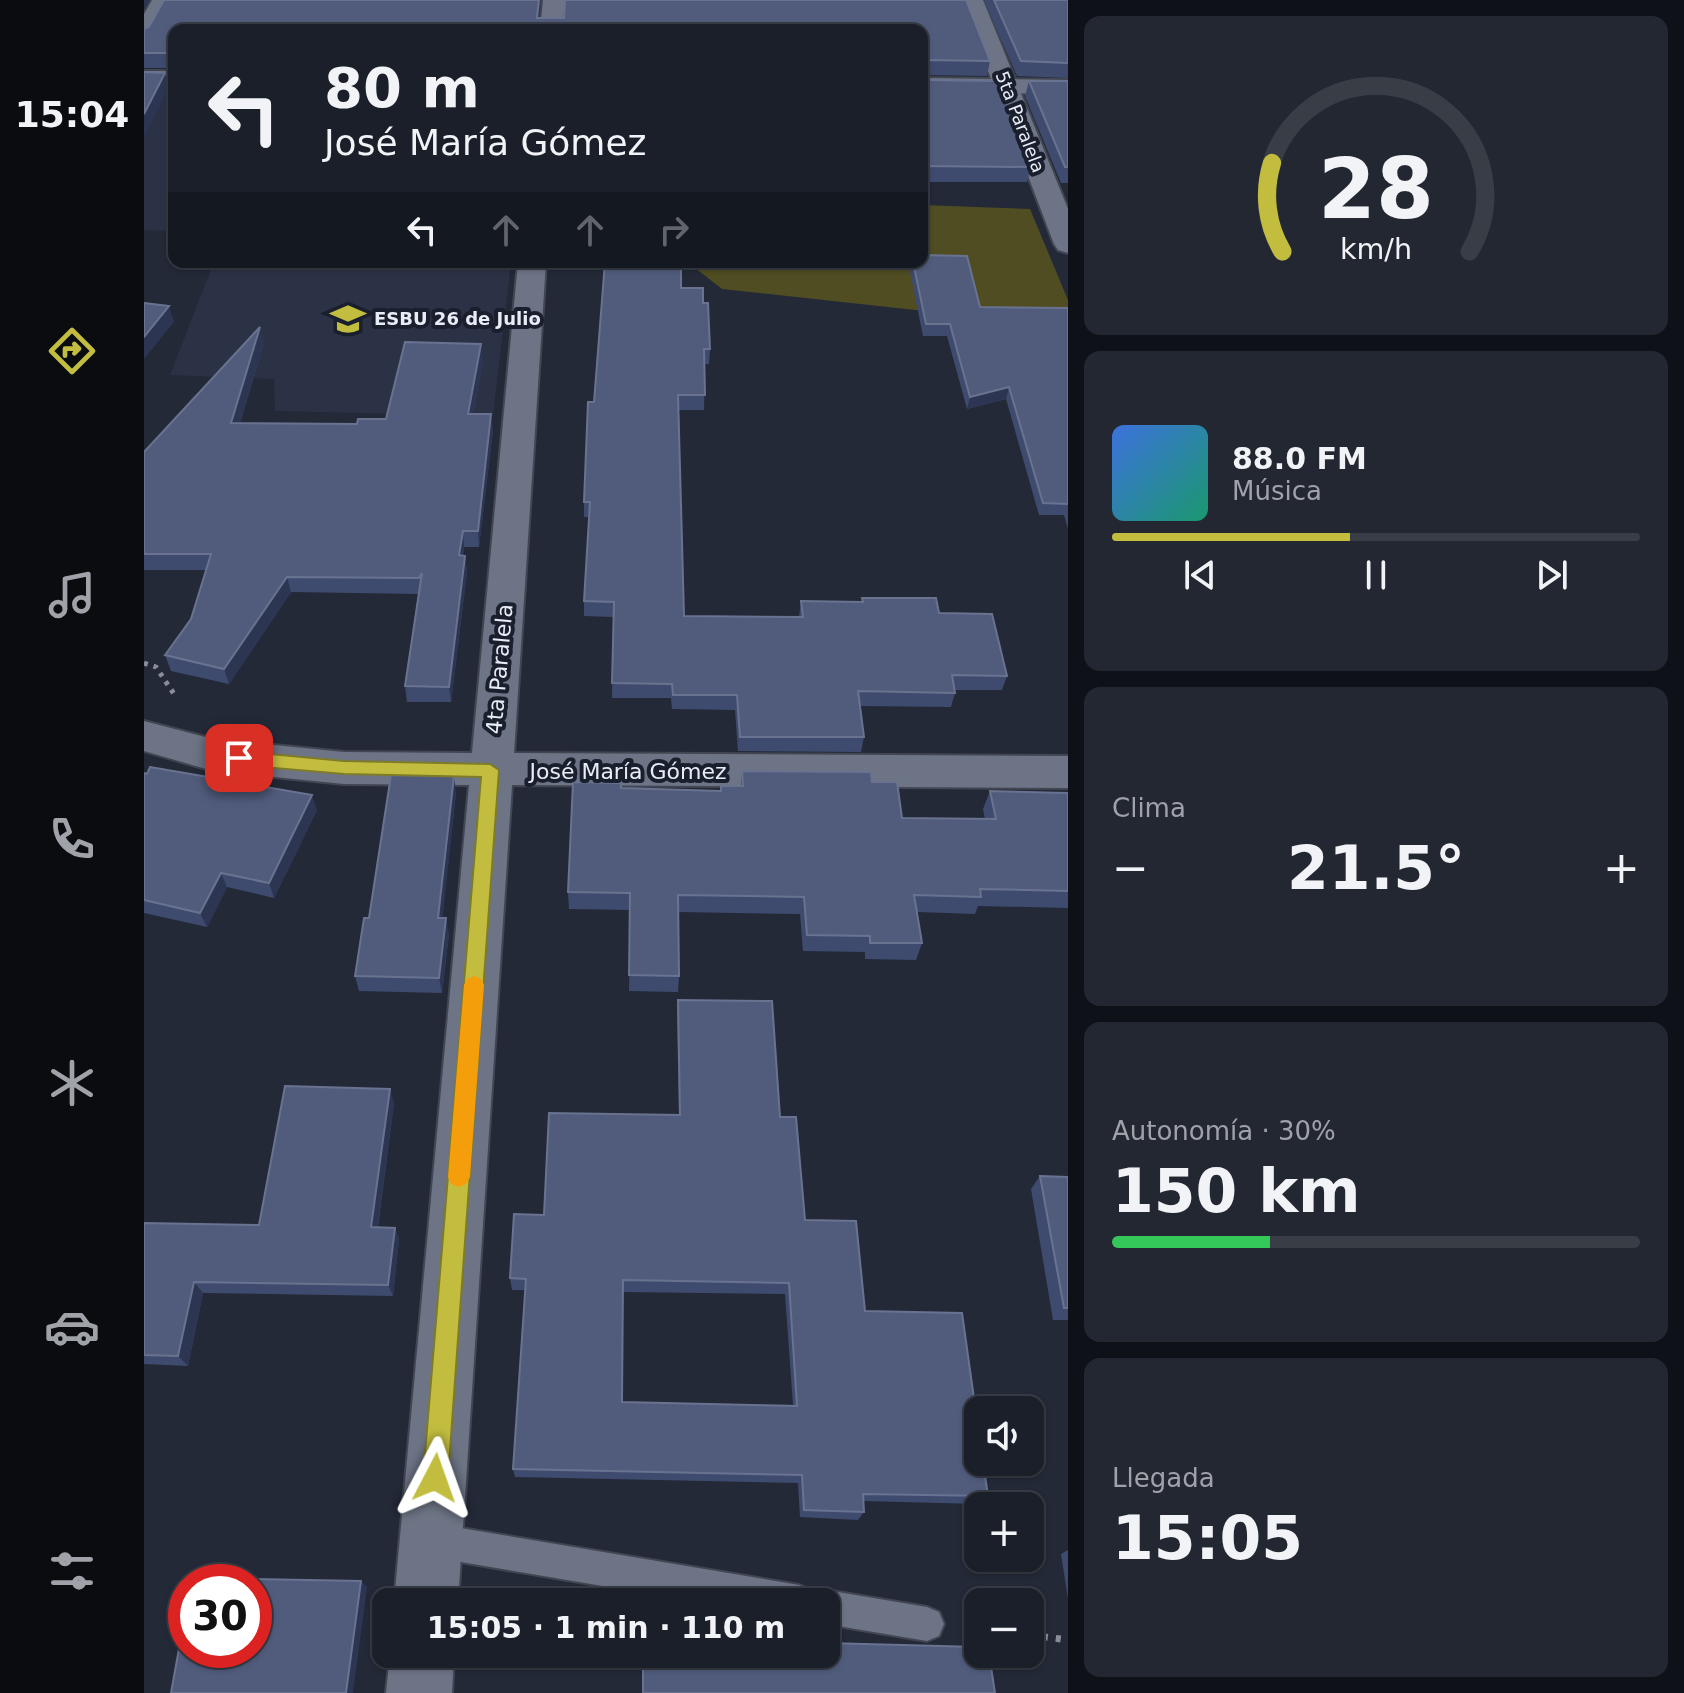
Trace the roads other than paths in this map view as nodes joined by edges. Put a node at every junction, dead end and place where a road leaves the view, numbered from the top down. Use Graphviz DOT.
graph roads {
  1 [pos="163,0"];
  2 [pos="554,0"];
  3 [pos="972,0"];
  4 [pos="552,24"];
  5 [pos="144,34"];
  6 [pos="144,78"];
  7 [pos="168,78"];
  8 [pos="928,85"];
  9 [pos="1006,86"];
  10 [pos="1068,87"];
  11 [pos="1068,244"];
  12 [pos="532,268"];
  13 [pos="144,736"];
  14 [pos="490,770"];
  15 [pos="1068,772"];
  16 [pos="430,1540"];
  17 [pos="427,1588"];
  18 [pos="716,1588"];
  19 [pos="840,1609"];
  20 [pos="927,1624"];
  21 [pos="421,1668"];
  22 [pos="419,1693"];
  1 -- 5 [label="street"];
  2 -- 4 [label="street"];
  3 -- 9 [label="street, 5ta Paralela"];
  6 -- 7 [label="street"];
  8 -- 9 [label="street"];
  9 -- 10 [label="street"];
  9 -- 11 [label="street, 5ta Paralela"];
  12 -- 14 [label="street, 4ta Paralela"];
  13 -- 14 [label="street, José María Gómez"];
  14 -- 15 [label="street, José María Gómez"];
  14 -- 16 [label="street, 4ta Paralela"];
  16 -- 17 [label="street, 4ta Paralela"];
  16 -- 18 [label="lane"];
  19 -- 20 [label="lane"];
  21 -- 22 [label="street"];
}
